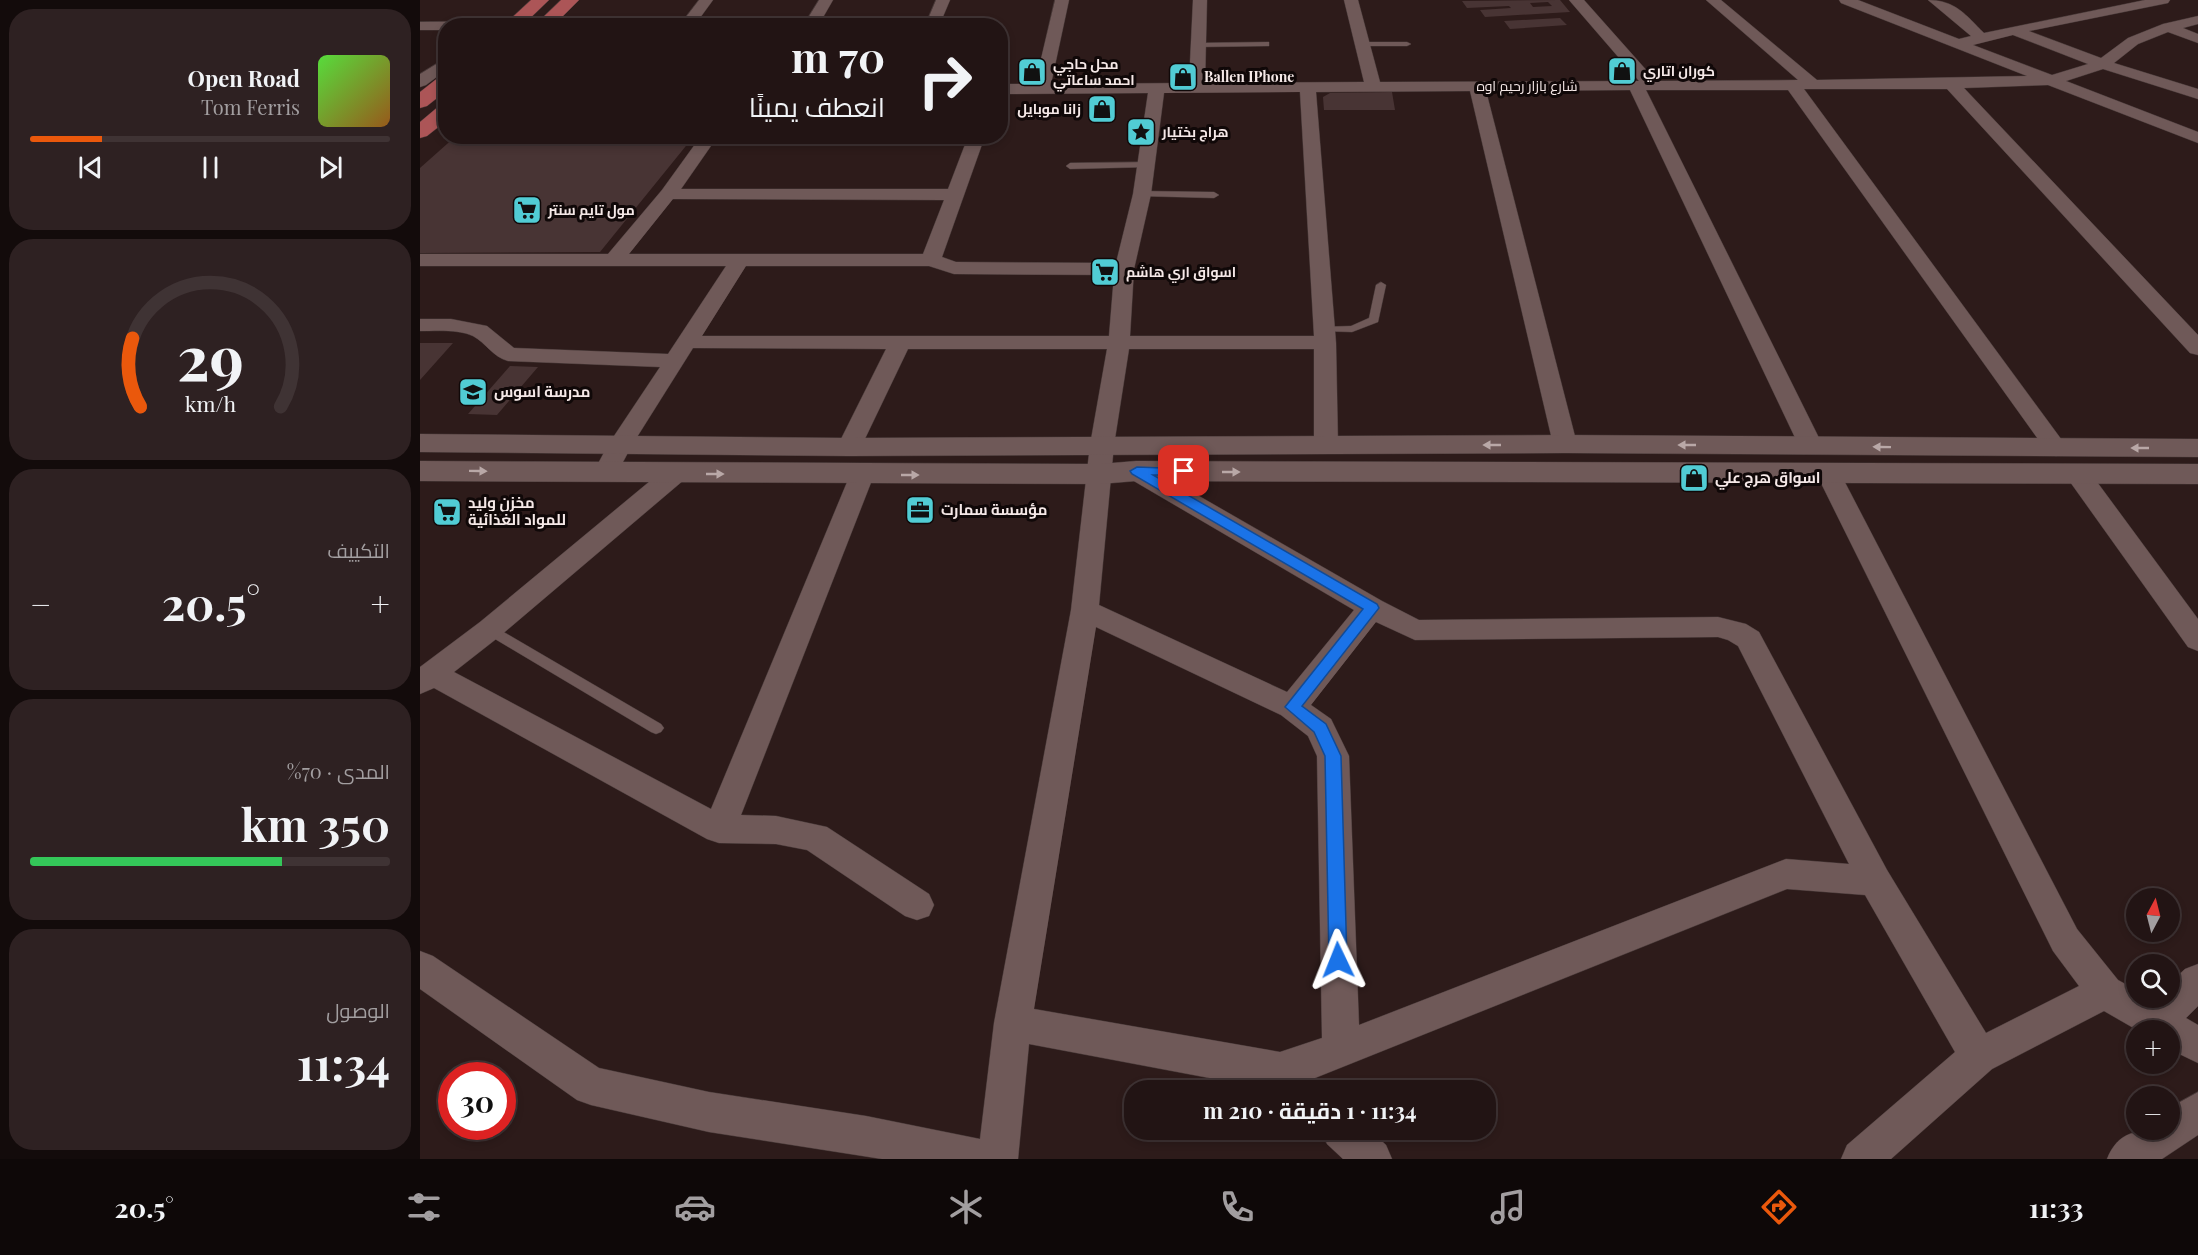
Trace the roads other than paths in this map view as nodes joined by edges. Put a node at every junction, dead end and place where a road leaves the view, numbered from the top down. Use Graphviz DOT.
graph roads {
  1 [pos="541,0"];
  2 [pos="571,0"];
  3 [pos="706,0"];
  4 [pos="826,0"];
  5 [pos="943,0"];
  6 [pos="1062,0"];
  7 [pos="1200,0"];
  8 [pos="1351,0"];
  9 [pos="1576,0"];
  10 [pos="1713,0"];
  11 [pos="1846,0"];
  12 [pos="1935,0"];
  13 [pos="2163,0"];
  14 [pos="520,18"];
  15 [pos="551,18"];
  16 [pos="692,18"];
  17 [pos="815,18"];
  18 [pos="935,18"];
  19 [pos="2198,20"];
  20 [pos="420,26"];
  21 [pos="438,26"];
  22 [pos="2168,27"];
  23 [pos="2014,30"];
  24 [pos="1981,38"];
  25 [pos="2198,39"];
  26 [pos="1266,44"];
  27 [pos="1362,44"];
  28 [pos="1407,44"];
  29 [pos="1958,44"];
  30 [pos="1198,45"];
  31 [pos="2103,64"];
  32 [pos="429,78"];
  33 [pos="2053,80"];
  34 [pos="1951,84"];
  35 [pos="1643,85"];
  36 [pos="1802,85"];
  37 [pos="1478,86"];
  38 [pos="1308,87"];
  39 [pos="1373,87"];
  40 [pos="1042,88"];
  41 [pos="1157,88"];
  42 [pos="1197,88"];
  43 [pos="1008,89"];
  44 [pos="2198,94"];
  45 [pos="420,102"];
  46 [pos="438,117"];
  47 [pos="420,132"];
  48 [pos="2198,138"];
  49 [pos="704,144"];
  50 [pos="974,144"];
  51 [pos="1070,165"];
  52 [pos="1146,165"];
  53 [pos="668,194"];
  54 [pos="1142,194"];
  55 [pos="955,195"];
  56 [pos="1215,195"];
  57 [pos="428,260"];
  58 [pos="614,260"];
  59 [pos="740,260"];
  60 [pos="931,260"];
  61 [pos="1124,269"];
  62 [pos="420,276"];
  63 [pos="1381,285"];
  64 [pos="420,325"];
  65 [pos="1324,336"];
  66 [pos="900,342"];
  67 [pos="1119,343"];
  68 [pos="2198,348"];
  69 [pos="681,351"];
  70 [pos="420,443"];
  71 [pos="1564,444"];
  72 [pos="620,445"];
  73 [pos="1326,445"];
  74 [pos="1811,446"];
  75 [pos="849,447"];
  76 [pos="2056,448"];
  77 [pos="2198,448"];
  78 [pos="1101,460"];
  79 [pos="1927,460"];
  80 [pos="420,471"];
  81 [pos="1137,471"];
  82 [pos="605,473"];
  83 [pos="676,473"];
  84 [pos="1828,473"];
  85 [pos="2077,473"];
  86 [pos="2198,474"];
  87 [pos="862,475"];
  88 [pos="1372,608"];
  89 [pos="1085,610"];
  90 [pos="490,629"];
  91 [pos="2198,640"];
  92 [pos="426,679"];
  93 [pos="1292,707"];
  94 [pos="656,728"];
  95 [pos="719,829"];
  96 [pos="1875,880"];
  97 [pos="917,906"];
  98 [pos="420,968"];
  99 [pos="2198,981"];
  100 [pos="2105,992"];
  101 [pos="2157,1020"];
  102 [pos="1013,1023"];
  103 [pos="2180,1034"];
  104 [pos="2198,1045"];
  105 [pos="1341,1051"];
  106 [pos="1978,1056"];
  107 [pos="1285,1080"];
  108 [pos="1292,1080"];
  109 [pos="2198,1112"];
  110 [pos="1352,1140"];
  111 [pos="981,1159"];
  112 [pos="998,1159"];
  113 [pos="1372,1159"];
  114 [pos="1861,1159"];
  115 [pos="2127,1159"];
  1 -- 14 [label="main road"];
  2 -- 15 [label="main road"];
  3 -- 16 [label="street"];
  4 -- 17 [label="street"];
  5 -- 18 [label="street"];
  6 -- 40 [label="street"];
  7 -- 30 [label="street"];
  8 -- 27 [label="street"];
  9 -- 35 [label="street"];
  10 -- 36 [label="street"];
  11 -- 29 [label="street"];
  12 -- 24 [label="street"];
  13 -- 23 [label="street"];
  19 -- 22 [label="street"];
  20 -- 21 [label="street"];
  22 -- 25 [label="street"];
  22 -- 31 [label="street"];
  23 -- 24 [label="street"];
  23 -- 31 [label="street"];
  24 -- 29 [label="street"];
  26 -- 30 [label="lane"];
  27 -- 28 [label="lane"];
  27 -- 39 [label="street"];
  29 -- 33 [label="street"];
  30 -- 42 [label="street"];
  31 -- 33 [label="street"];
  31 -- 44 [label="street"];
  32 -- 45 [label="main road"];
  33 -- 34 [label="street, شارع بازار رحيم اوه"];
  33 -- 48 [label="street"];
  34 -- 36 [label="street, شارع بازار رحيم اوه"];
  34 -- 68 [label="street"];
  35 -- 36 [label="street, شارع بازار رحيم اوه"];
  35 -- 37 [label="street, شارع بازار رحيم اوه"];
  35 -- 74 [label="street"];
  36 -- 76 [label="street"];
  37 -- 39 [label="street, شارع بازار رحيم اوه"];
  37 -- 71 [label="street"];
  38 -- 39 [label="street, شارع بازار رحيم اوه"];
  38 -- 42 [label="street, شارع بازار رحيم اوه"];
  38 -- 65 [label="street"];
  40 -- 41 [label="street, شارع بازار رحيم اوه"];
  40 -- 43 [label="street, شارع بازار رحيم اوه"];
  41 -- 42 [label="street, شارع بازار رحيم اوه"];
  41 -- 52 [label="street"];
  46 -- 47 [label="main road"];
  49 -- 53 [label="street"];
  50 -- 55 [label="street"];
  51 -- 52 [label="lane"];
  52 -- 54 [label="street"];
  53 -- 55 [label="street"];
  53 -- 58 [label="street"];
  54 -- 56 [label="lane"];
  54 -- 61 [label="street"];
  55 -- 60 [label="street"];
  57 -- 58 [label="street"];
  57 -- 62 [label="street"];
  58 -- 59 [label="street"];
  59 -- 60 [label="street"];
  59 -- 69 [label="street"];
  60 -- 61 [label="street"];
  61 -- 67 [label="street"];
  63 -- 65 [label="lane"];
  64 -- 69 [label="street"];
  65 -- 67 [label="street"];
  65 -- 73 [label="street"];
  66 -- 67 [label="street"];
  66 -- 69 [label="street"];
  66 -- 75 [label="street"];
  67 -- 78 [label="street"];
  69 -- 72 [label="street"];
  70 -- 72 [label="street"];
  71 -- 73 [label="street, one-way"];
  74 -- 71 [label="street, one-way"];
  72 -- 75 [label="street"];
  72 -- 82 [label="street"];
  73 -- 78 [label="street"];
  79 -- 74 [label="street, one-way"];
  75 -- 78 [label="street"];
  77 -- 76 [label="street, one-way"];
  76 -- 79 [label="street"];
  78 -- 81 [label="street"];
  87 -- 78 [label="street, one-way"];
  78 -- 89 [label="street"];
  79 -- 84 [label="street"];
  79 -- 85 [label="street"];
  80 -- 82 [label="street, one-way"];
  81 -- 84 [label="street, one-way"];
  81 -- 88 [label="street"];
  82 -- 83 [label="street"];
  83 -- 87 [label="street, one-way"];
  83 -- 90 [label="street"];
  84 -- 100 [label="street"];
  85 -- 86 [label="street"];
  85 -- 91 [label="street"];
  87 -- 95 [label="street"];
  88 -- 93 [label="street"];
  88 -- 96 [label="street"];
  89 -- 93 [label="street"];
  89 -- 102 [label="street"];
  90 -- 92 [label="street"];
  90 -- 94 [label="lane"];
  92 -- 95 [label="street"];
  93 -- 105 [label="street"];
  95 -- 97 [label="street"];
  96 -- 105 [label="street"];
  96 -- 106 [label="street"];
  98 -- 111 [label="street"];
  99 -- 101 [label="street"];
  100 -- 101 [label="street"];
  100 -- 106 [label="street"];
  102 -- 107 [label="street"];
  102 -- 112 [label="street"];
  103 -- 104 [label="street"];
  105 -- 108 [label="street"];
  106 -- 114 [label="street"];
  109 -- 115 [label="street"];
  110 -- 113 [label="street"];
}
